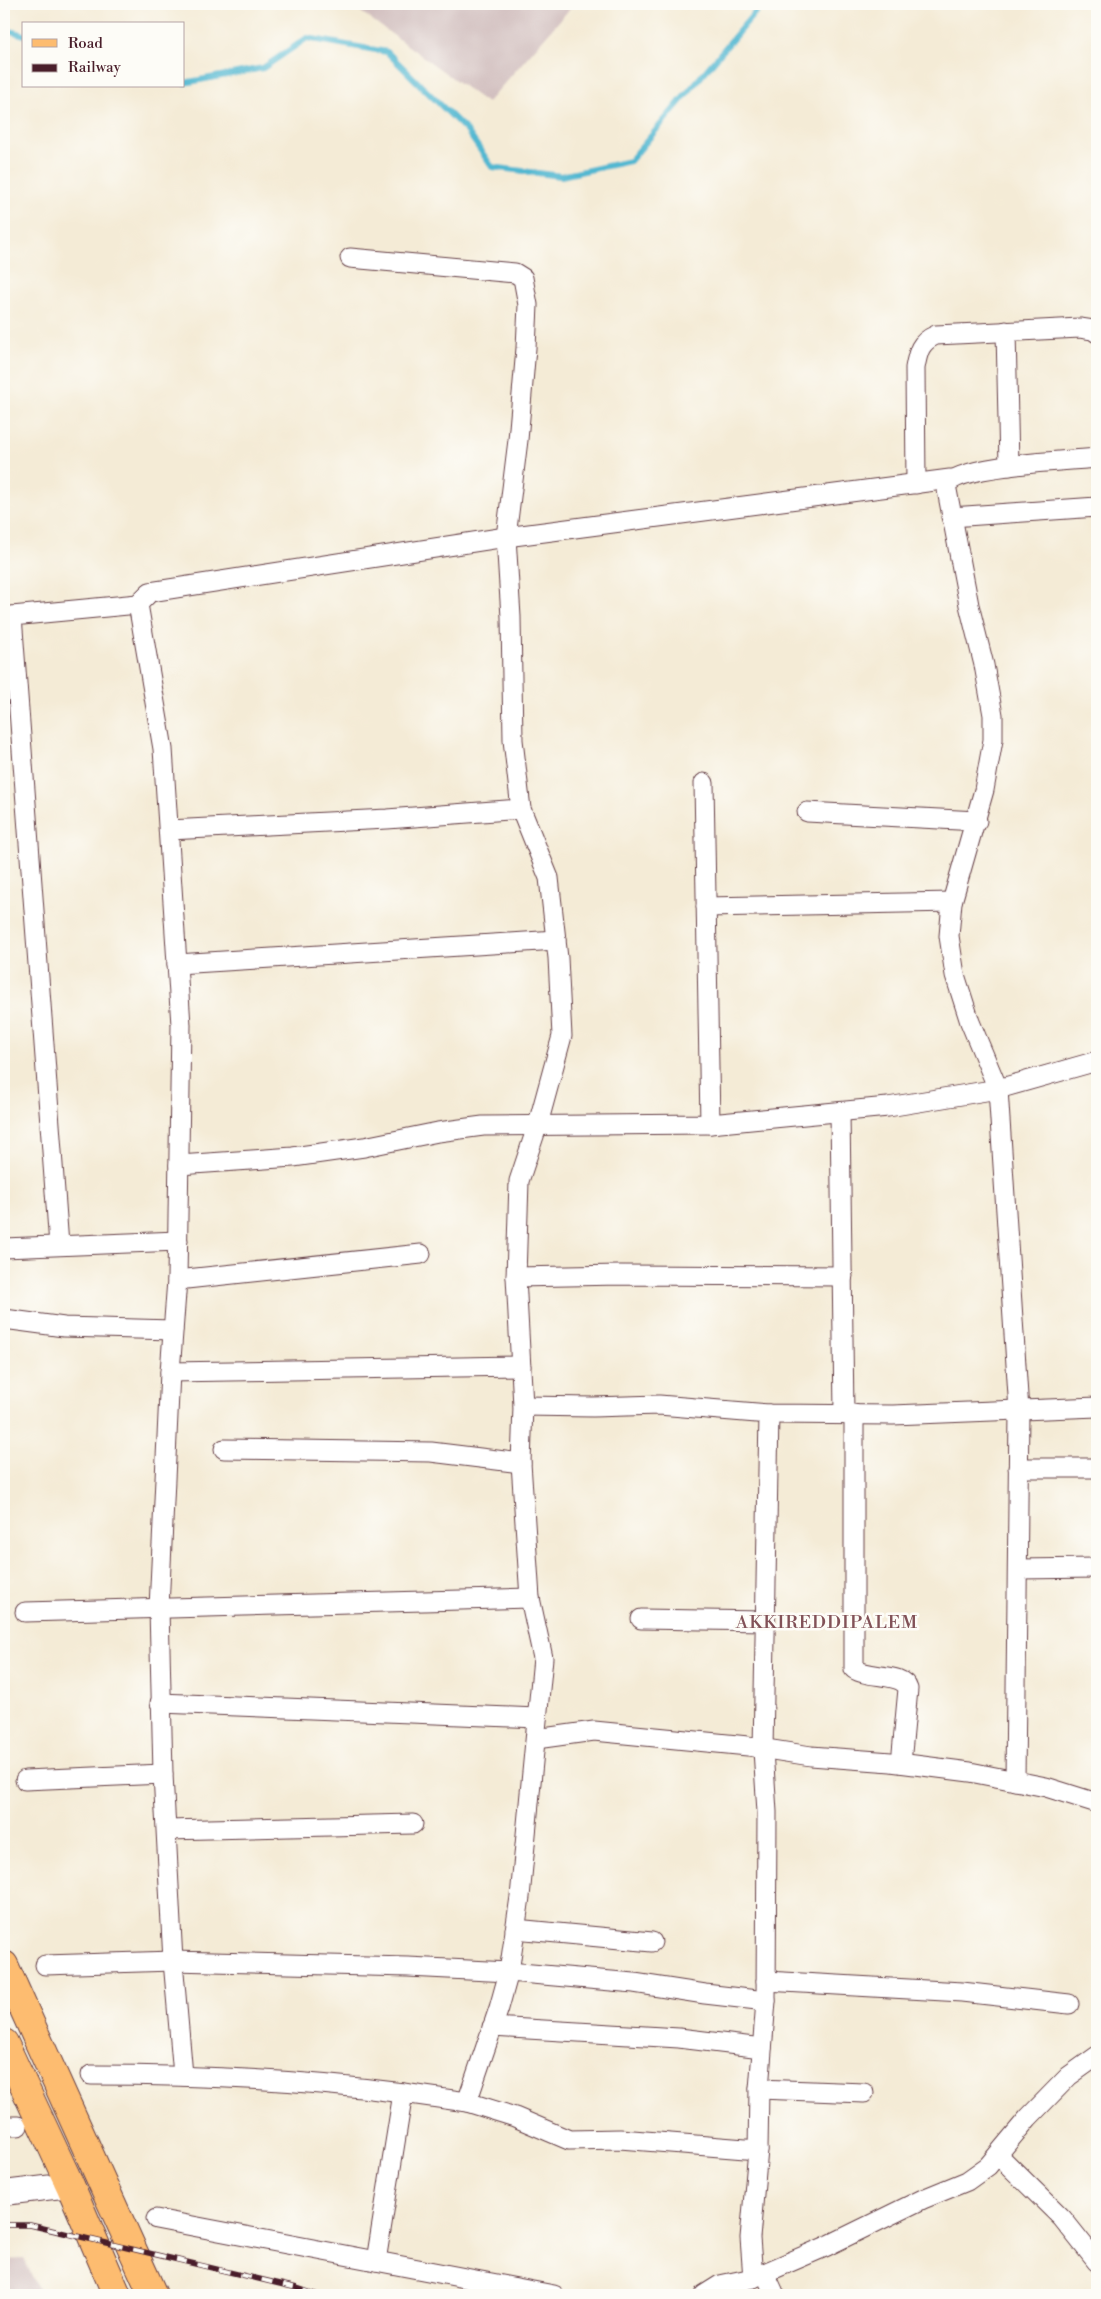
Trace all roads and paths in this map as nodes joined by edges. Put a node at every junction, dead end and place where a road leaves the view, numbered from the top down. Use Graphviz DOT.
graph roads {
  1 [pos="350,258"];
  2 [pos="1006,331"];
  3 [pos="1097,333"];
  4 [pos="1097,458"];
  5 [pos="1009,466"];
  6 [pos="950,479"];
  7 [pos="916,484"];
  8 [pos="1097,507"];
  9 [pos="951,517"];
  10 [pos="506,537"];
  11 [pos="138,604"];
  12 [pos="8,617"];
  13 [pos="704,782"];
  14 [pos="521,809"];
  15 [pos="807,812"];
  16 [pos="977,821"];
  17 [pos="169,830"];
  18 [pos="952,902"];
  19 [pos="706,907"];
  20 [pos="556,940"];
  21 [pos="177,964"];
  22 [pos="1097,1061"];
  23 [pos="998,1089"];
  24 [pos="840,1112"];
  25 [pos="538,1124"];
  26 [pos="710,1124"];
  27 [pos="179,1165"];
  28 [pos="178,1241"];
  29 [pos="59,1245"];
  30 [pos="4,1248"];
  31 [pos="421,1254"];
  32 [pos="843,1276"];
  33 [pos="516,1278"];
  34 [pos="177,1280"];
  35 [pos="4,1319"];
  36 [pos="173,1330"];
  37 [pos="520,1366"];
  38 [pos="170,1372"];
  39 [pos="523,1406"];
  40 [pos="1097,1407"];
  41 [pos="1019,1411"];
  42 [pos="769,1414"];
  43 [pos="849,1414"];
  44 [pos="224,1449"];
  45 [pos="521,1463"];
  46 [pos="1018,1468"];
  47 [pos="1094,1468"];
  48 [pos="1097,1568"];
  49 [pos="1018,1569"];
  50 [pos="530,1598"];
  51 [pos="159,1608"];
  52 [pos="25,1612"];
  53 [pos="642,1619"];
  54 [pos="765,1622"];
  55 [pos="160,1703"];
  56 [pos="537,1718"];
  57 [pos="536,1739"];
  58 [pos="763,1750"];
  59 [pos="900,1763"];
  60 [pos="163,1774"];
  61 [pos="25,1780"];
  62 [pos="1015,1781"];
  63 [pos="1097,1803"];
  64 [pos="413,1824"];
  65 [pos="167,1830"];
  66 [pos="515,1930"];
  67 [pos="652,1942"];
  68 [pos="173,1961"];
  69 [pos="4,1965"];
  70 [pos="45,1965"];
  71 [pos="509,1972"];
  72 [pos="766,1980"];
  73 [pos="766,2001"];
  74 [pos="1069,2004"];
  75 [pos="492,2027"];
  76 [pos="4,2043"];
  77 [pos="762,2048"];
  78 [pos="1097,2056"];
  79 [pos="91,2075"];
  80 [pos="183,2075"];
  81 [pos="759,2089"];
  82 [pos="864,2093"];
  83 [pos="403,2094"];
  84 [pos="467,2102"];
  85 [pos="758,2150"];
  86 [pos="998,2155"];
  87 [pos="70,2185"];
  88 [pos="4,2193"];
  89 [pos="156,2219"];
  90 [pos="376,2261"];
  91 [pos="1097,2262"];
  92 [pos="759,2275"];
  93 [pos="117,2295"];
  94 [pos="152,2295"];
  95 [pos="554,2295"];
  96 [pos="704,2295"];
  97 [pos="775,2295"];
  1 -- 10 [label="street"];
  2 -- 3 [label="street"];
  2 -- 5 [label="street"];
  2 -- 7 [label="street"];
  4 -- 5 [label="street"];
  5 -- 6 [label="street"];
  6 -- 7 [label="street"];
  6 -- 9 [label="street"];
  7 -- 10 [label="street"];
  8 -- 9 [label="street"];
  9 -- 16 [label="street"];
  10 -- 11 [label="street"];
  10 -- 14 [label="street"];
  11 -- 12 [label="street"];
  11 -- 17 [label="street"];
  12 -- 29 [label="street"];
  13 -- 19 [label="street"];
  14 -- 17 [label="street"];
  14 -- 20 [label="street"];
  15 -- 16 [label="street"];
  16 -- 18 [label="street"];
  17 -- 21 [label="street"];
  18 -- 19 [label="street"];
  18 -- 23 [label="street"];
  19 -- 26 [label="street"];
  20 -- 21 [label="street"];
  20 -- 25 [label="street"];
  21 -- 27 [label="street"];
  22 -- 23 [label="street"];
  23 -- 24 [label="street"];
  23 -- 41 [label="street"];
  24 -- 26 [label="street"];
  24 -- 32 [label="street"];
  25 -- 26 [label="street"];
  25 -- 27 [label="street"];
  25 -- 33 [label="street"];
  27 -- 28 [label="street"];
  28 -- 29 [label="street"];
  28 -- 34 [label="street"];
  29 -- 30 [label="street"];
  31 -- 34 [label="street"];
  32 -- 33 [label="street"];
  32 -- 43 [label="street"];
  33 -- 37 [label="street"];
  34 -- 36 [label="street"];
  35 -- 36 [label="street"];
  36 -- 38 [label="street"];
  37 -- 38 [label="street"];
  37 -- 39 [label="street"];
  38 -- 51 [label="street"];
  39 -- 42 [label="street"];
  39 -- 45 [label="street"];
  40 -- 41 [label="street"];
  41 -- 43 [label="street"];
  41 -- 46 [label="street"];
  42 -- 43 [label="street"];
  42 -- 54 [label="street"];
  43 -- 59 [label="street"];
  44 -- 45 [label="street"];
  45 -- 50 [label="street"];
  46 -- 47 [label="street"];
  46 -- 49 [label="street"];
  48 -- 49 [label="street"];
  49 -- 62 [label="street"];
  50 -- 51 [label="street"];
  50 -- 56 [label="street"];
  51 -- 52 [label="street"];
  51 -- 55 [label="street"];
  53 -- 54 [label="street"];
  54 -- 58 [label="street"];
  55 -- 56 [label="street"];
  55 -- 60 [label="street"];
  56 -- 57 [label="street"];
  57 -- 58 [label="street"];
  57 -- 66 [label="street"];
  58 -- 59 [label="street"];
  58 -- 72 [label="street"];
  59 -- 62 [label="street"];
  60 -- 61 [label="street"];
  60 -- 65 [label="street"];
  62 -- 63 [label="street"];
  64 -- 65 [label="street"];
  65 -- 68 [label="street"];
  66 -- 67 [label="street"];
  66 -- 71 [label="street"];
  68 -- 70 [label="street"];
  68 -- 71 [label="street"];
  68 -- 80 [label="street"];
  69 -- 94 [label="main road"];
  71 -- 73 [label="street"];
  71 -- 75 [label="street"];
  72 -- 73 [label="street"];
  72 -- 74 [label="street"];
  73 -- 77 [label="street"];
  75 -- 77 [label="street"];
  75 -- 84 [label="street"];
  76 -- 87 [label="main road"];
  77 -- 81 [label="street"];
  78 -- 86 [label="street"];
  79 -- 80 [label="street"];
  80 -- 83 [label="street"];
  81 -- 82 [label="street"];
  81 -- 85 [label="street"];
  83 -- 84 [label="street"];
  83 -- 90 [label="street"];
  84 -- 85 [label="street"];
  85 -- 92 [label="street"];
  86 -- 91 [label="street"];
  86 -- 92 [label="street"];
  87 -- 88 [label="street"];
  87 -- 93 [label="main road"];
  89 -- 90 [label="street"];
  90 -- 95 [label="street"];
  92 -- 96 [label="street"];
  92 -- 97 [label="street"];
}
